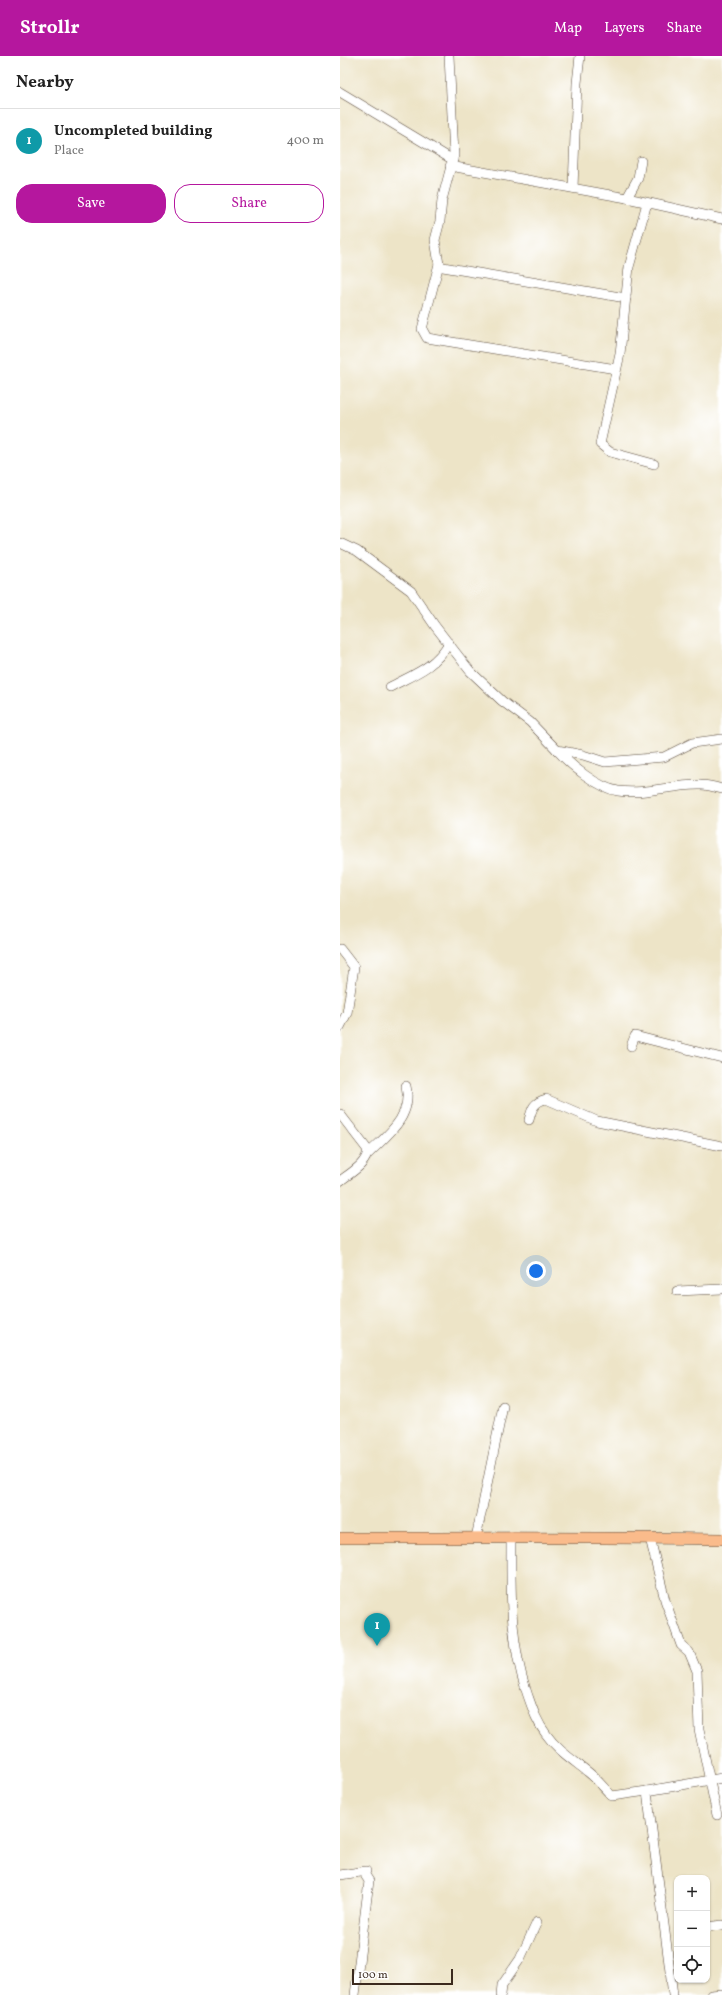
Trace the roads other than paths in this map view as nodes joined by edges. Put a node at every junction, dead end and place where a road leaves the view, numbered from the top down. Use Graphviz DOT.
graph roads {
  1 [pos="449,56"];
  2 [pos="580,56"];
  3 [pos="340,92"];
  4 [pos="641,160"];
  5 [pos="452,163"];
  6 [pos="573,188"];
  7 [pos="627,198"];
  8 [pos="647,203"];
  9 [pos="722,219"];
  10 [pos="439,264"];
  11 [pos="626,298"];
  12 [pos="616,369"];
  13 [pos="654,464"];
  14 [pos="340,543"];
  15 [pos="449,643"];
  16 [pos="390,687"];
  17 [pos="722,739"];
  18 [pos="557,750"];
  19 [pos="722,789"];
  20 [pos="340,949"];
  21 [pos="340,1026"];
  22 [pos="631,1046"];
  23 [pos="722,1058"];
  24 [pos="406,1086"];
  25 [pos="340,1114"];
  26 [pos="529,1120"];
  27 [pos="722,1146"];
  28 [pos="368,1154"];
  29 [pos="340,1181"];
  30 [pos="722,1289"];
  31 [pos="677,1291"];
  32 [pos="503,1406"];
  33 [pos="511,1537"];
  34 [pos="340,1538"];
  35 [pos="476,1538"];
  36 [pos="650,1538"];
  37 [pos="722,1540"];
  38 [pos="722,1778"];
  39 [pos="709,1780"];
  40 [pos="647,1791"];
  41 [pos="717,1815"];
  42 [pos="340,1874"];
  43 [pos="537,1922"];
  44 [pos="722,1925"];
  45 [pos="710,1927"];
  46 [pos="722,1994"];
  47 [pos="355,1995"];
  48 [pos="500,1995"];
  49 [pos="673,1995"];
  50 [pos="711,1995"];
  1 -- 5 [label="street"];
  2 -- 6 [label="street"];
  3 -- 5 [label="street"];
  4 -- 7 [label="street"];
  5 -- 6 [label="street"];
  5 -- 10 [label="street"];
  6 -- 7 [label="street"];
  7 -- 8 [label="street"];
  8 -- 9 [label="street"];
  8 -- 11 [label="street"];
  10 -- 11 [label="street"];
  10 -- 12 [label="street"];
  11 -- 12 [label="street"];
  12 -- 13 [label="street"];
  14 -- 15 [label="street"];
  15 -- 16 [label="street"];
  15 -- 18 [label="street"];
  17 -- 18 [label="street"];
  18 -- 19 [label="street"];
  20 -- 21 [label="street"];
  22 -- 23 [label="street"];
  24 -- 28 [label="street"];
  25 -- 28 [label="street"];
  26 -- 27 [label="street"];
  28 -- 29 [label="street"];
  30 -- 31 [label="street"];
  32 -- 35 [label="street"];
  33 -- 35 [label="main road"];
  33 -- 36 [label="main road"];
  33 -- 40 [label="street"];
  34 -- 35 [label="main road"];
  36 -- 37 [label="main road"];
  36 -- 39 [label="street"];
  38 -- 39 [label="street"];
  39 -- 40 [label="street"];
  39 -- 41 [label="street"];
  40 -- 49 [label="street"];
  42 -- 47 [label="street"];
  43 -- 48 [label="street"];
  44 -- 45 [label="street"];
  46 -- 50 [label="street"];
}
